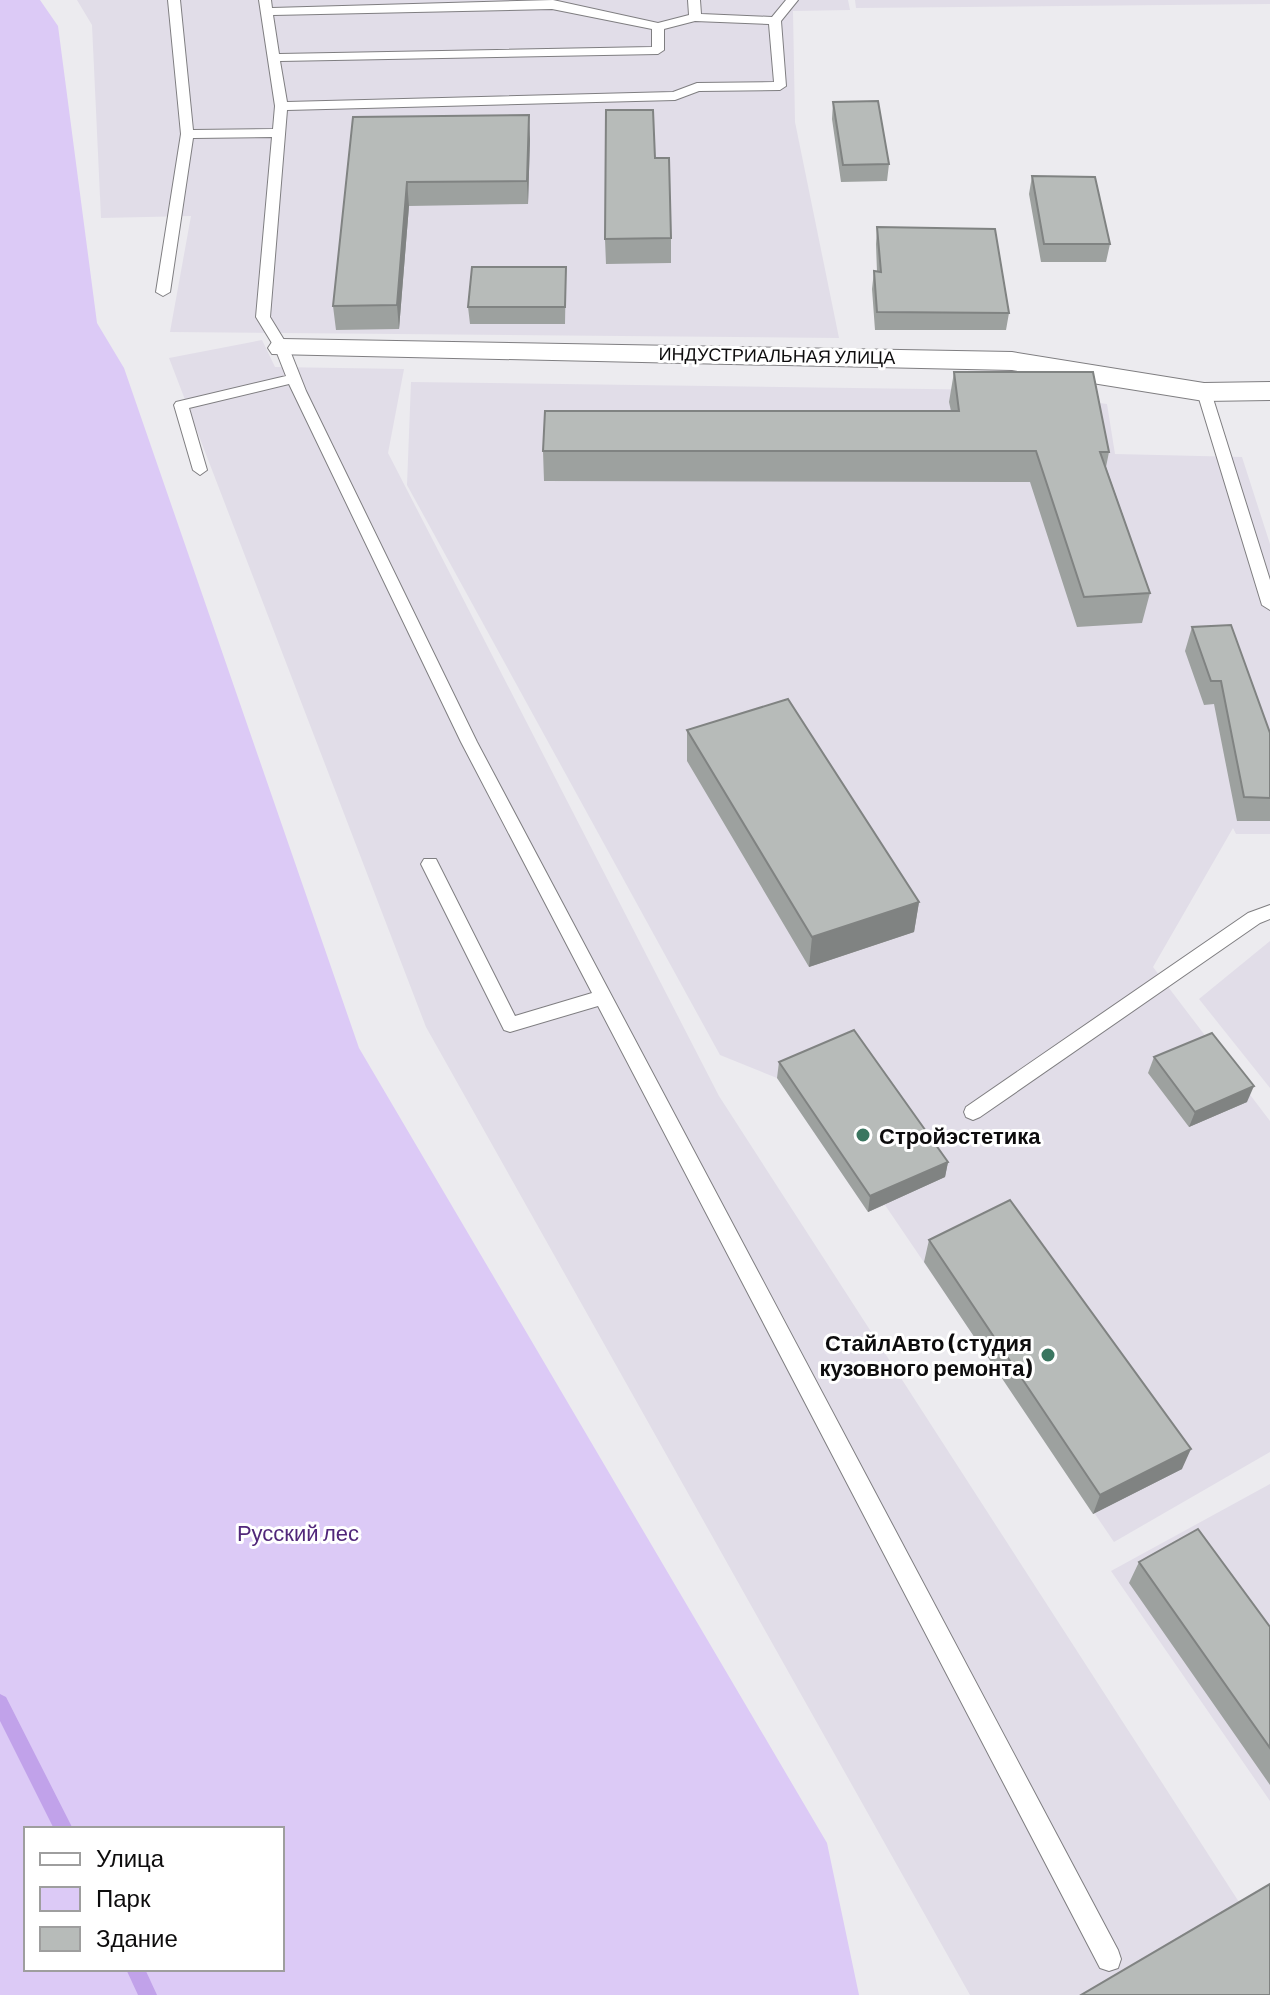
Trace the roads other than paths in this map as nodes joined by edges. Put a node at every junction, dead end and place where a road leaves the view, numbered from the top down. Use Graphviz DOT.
graph roads {
  1 [pos="174,0"];
  2 [pos="694,0"];
  3 [pos="792,0"];
  4 [pos="549,2"];
  5 [pos="266,6"];
  6 [pos="695,17"];
  7 [pos="775,21"];
  8 [pos="658,27"];
  9 [pos="274,58"];
  10 [pos="281,106"];
  11 [pos="279,133"];
  12 [pos="187,134"];
  13 [pos="163,292"];
  14 [pos="282,348"];
  15 [pos="294,379"];
  16 [pos="1270,391"];
  17 [pos="1204,392"];
  18 [pos="200,470"];
  19 [pos="1270,605"];
  20 [pos="430,864"];
  21 [pos="1270,912"];
  22 [pos="603,997"];
  23 [pos="973,1112"];
  24 [pos="1109,1959"];
  1 -- 12 [label="lane"];
  2 -- 6 [label="lane"];
  3 -- 7 [label="lane"];
  4 -- 5 [label="lane"];
  4 -- 8 [label="lane"];
  5 -- 9 [label="lane"];
  6 -- 7 [label="lane"];
  6 -- 8 [label="lane"];
  7 -- 10 [label="lane"];
  8 -- 9 [label="lane"];
  9 -- 10 [label="lane"];
  10 -- 11 [label="lane"];
  11 -- 12 [label="lane"];
  11 -- 14 [label="lane"];
  12 -- 13 [label="lane"];
  14 -- 15 [label="lane"];
  14 -- 17 [label="street, ИНДУСТРИАЛЬНАЯ УЛИЦА"];
  15 -- 18 [label="lane"];
  15 -- 22 [label="lane"];
  16 -- 17 [label="street, ИНДУСТРИАЛЬНАЯ УЛИЦА"];
  17 -- 19 [label="lane"];
  20 -- 22 [label="lane"];
  21 -- 23 [label="lane"];
  22 -- 24 [label="lane"];
}
